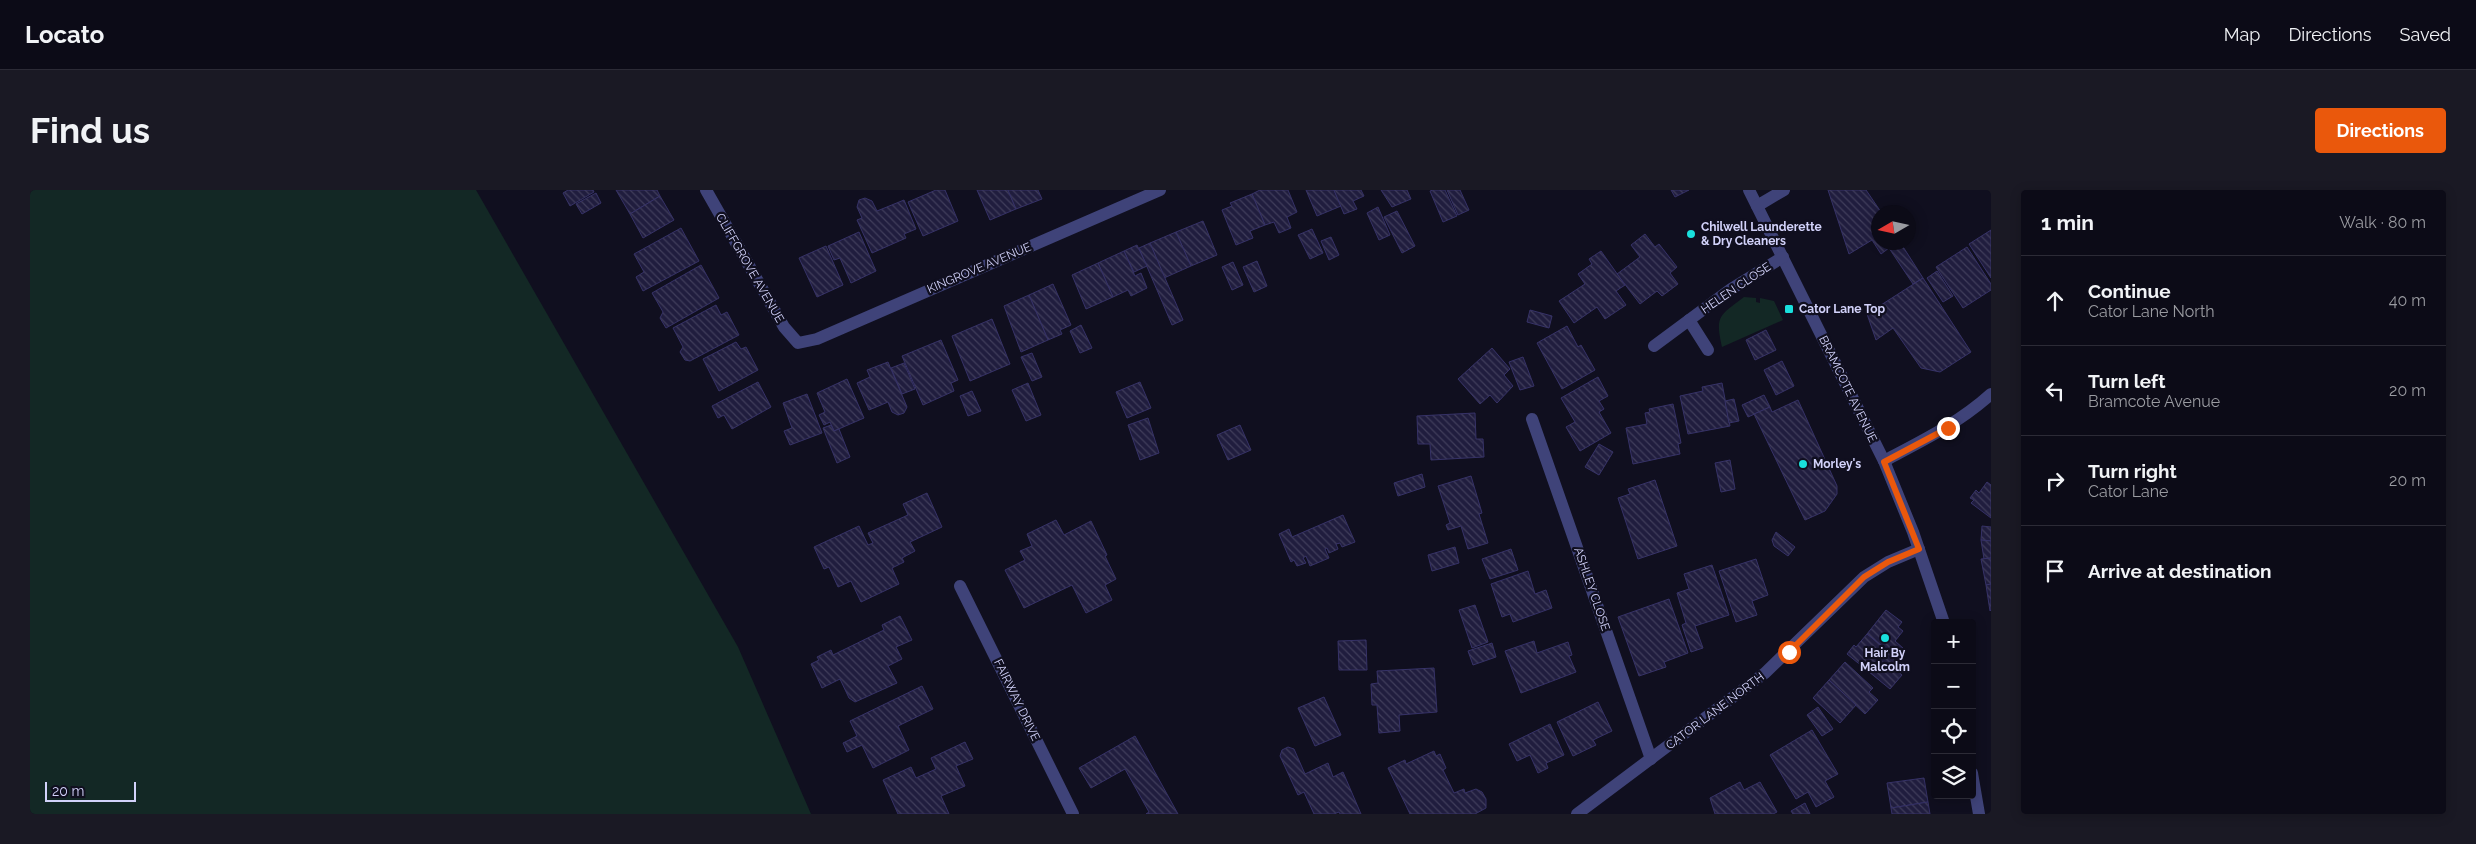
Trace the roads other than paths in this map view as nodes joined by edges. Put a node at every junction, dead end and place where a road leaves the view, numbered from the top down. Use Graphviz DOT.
graph roads {
  1 [pos="706,190"];
  2 [pos="1160,190"];
  3 [pos="1749,190"];
  4 [pos="1784,190"];
  5 [pos="1757,206"];
  6 [pos="1783,257"];
  7 [pos="1689,320"];
  8 [pos="798,343"];
  9 [pos="1654,346"];
  10 [pos="1708,350"];
  11 [pos="1991,394"];
  12 [pos="1532,419"];
  13 [pos="1884,462"];
  14 [pos="1919,549"];
  15 [pos="960,586"];
  16 [pos="1943,619"];
  17 [pos="1651,759"];
  18 [pos="1976,796"];
  19 [pos="1073,814"];
  20 [pos="1576,814"];
  21 [pos="1979,814"];
  1 -- 8 [label="street, CLIFFGROVE AVENUE"];
  2 -- 8 [label="street, KINGROVE AVENUE"];
  3 -- 5 [label="street, BRAMCOTE AVENUE"];
  4 -- 5 [label="street"];
  5 -- 6 [label="street, BRAMCOTE AVENUE"];
  6 -- 7 [label="street, HELEN CLOSE"];
  6 -- 13 [label="street, BRAMCOTE AVENUE"];
  7 -- 9 [label="street, HELEN CLOSE"];
  7 -- 10 [label="street, HELEN CLOSE"];
  11 -- 13 [label="street"];
  12 -- 17 [label="street, ASHLEY CLOSE"];
  13 -- 14 [label="street, BRAMCOTE AVENUE"];
  14 -- 16 [label="street, BRAMCOTE AVENUE"];
  14 -- 17 [label="street, CATOR LANE NORTH"];
  15 -- 19 [label="street, FAIRWAY DRIVE"];
  17 -- 20 [label="street, CATOR LANE NORTH"];
  18 -- 21 [label="street"];
}
